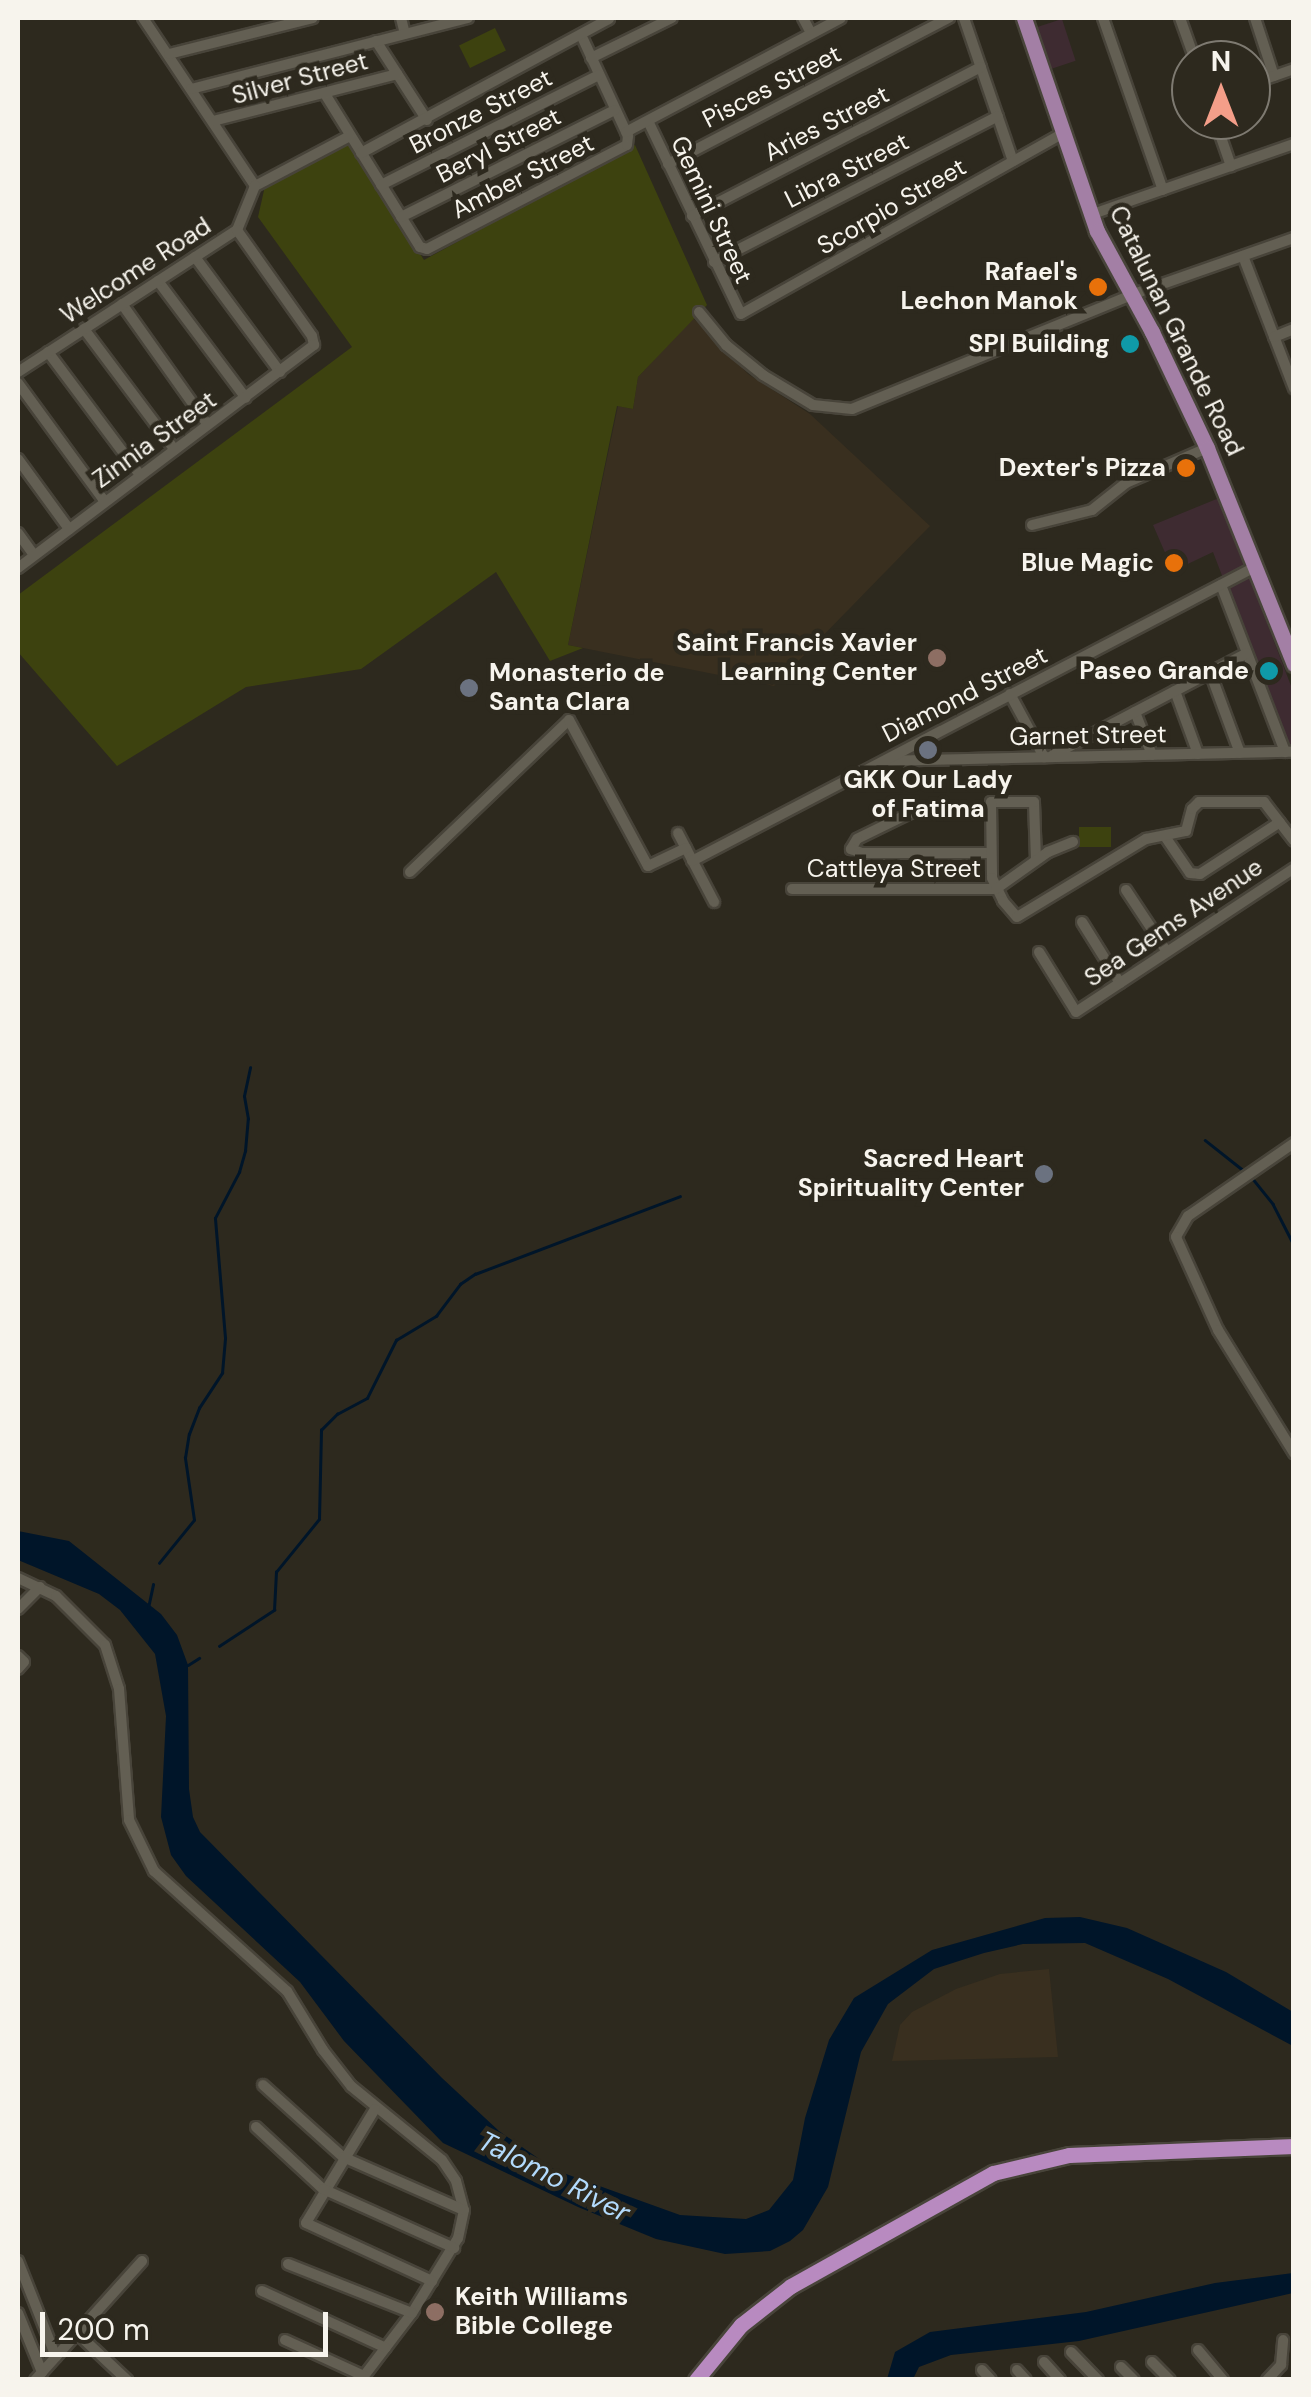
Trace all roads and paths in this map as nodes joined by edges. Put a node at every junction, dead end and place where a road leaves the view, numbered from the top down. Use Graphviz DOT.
graph roads {
  1 [pos="162,18"];
  2 [pos="314,18"];
  3 [pos="400,18"];
  4 [pos="468,18"];
  5 [pos="609,18"];
  6 [pos="672,18"];
  7 [pos="804,18"];
  8 [pos="841,18"];
  9 [pos="948,18"];
  10 [pos="964,18"];
  11 [pos="1024,18"];
  12 [pos="1102,18"];
  13 [pos="1255,18"];
  14 [pos="144,20"];
  15 [pos="812,33"];
  16 [pos="405,34"];
  17 [pos="582,37"];
  18 [pos="376,41"];
  19 [pos="620,43"];
  20 [pos="168,54"];
  21 [pos="591,58"];
  22 [pos="981,66"];
  23 [pos="1294,69"];
  24 [pos="397,74"];
  25 [pos="600,75"];
  26 [pos="1274,76"];
  27 [pos="1271,77"];
  28 [pos="191,88"];
  29 [pos="325,94"];
  30 [pos="616,110"];
  31 [pos="998,116"];
  32 [pos="426,120"];
  33 [pos="648,121"];
  34 [pos="212,122"];
  35 [pos="626,132"];
  36 [pos="1063,133"];
  37 [pos="350,136"];
  38 [pos="1222,140"];
  39 [pos="1294,144"];
  40 [pos="361,152"];
  41 [pos="1013,161"];
  42 [pos="668,164"];
  43 [pos="1231,166"];
  44 [pos="381,185"];
  45 [pos="255,186"];
  46 [pos="1163,190"];
  47 [pos="1090,214"];
  48 [pos="692,216"];
  49 [pos="401,218"];
  50 [pos="238,230"];
  51 [pos="1294,238"];
  52 [pos="1243,256"];
  53 [pos="195,258"];
  54 [pos="714,262"];
  55 [pos="158,282"];
  56 [pos="1131,295"];
  57 [pos="122,304"];
  58 [pos="699,312"];
  59 [pos="741,314"];
  60 [pos="84,329"];
  61 [pos="1294,329"];
  62 [pos="1274,337"];
  63 [pos="48,352"];
  64 [pos="18,372"];
  65 [pos="280,372"];
  66 [pos="18,384"];
  67 [pos="1294,388"];
  68 [pos="246,398"];
  69 [pos="208,425"];
  70 [pos="1207,448"];
  71 [pos="175,450"];
  72 [pos="18,459"];
  73 [pos="140,476"];
  74 [pos="105,502"];
  75 [pos="1032,525"];
  76 [pos="69,530"];
  77 [pos="18,532"];
  78 [pos="34,556"];
  79 [pos="1257,566"];
  80 [pos="18,568"];
  81 [pos="1221,585"];
  82 [pos="1248,653"];
  83 [pos="1294,664"];
  84 [pos="1210,672"];
  85 [pos="1175,691"];
  86 [pos="1010,694"];
  87 [pos="1135,712"];
  88 [pos="1289,752"];
  89 [pos="1240,753"];
  90 [pos="1198,754"];
  91 [pos="1152,755"];
  92 [pos="1046,757"];
  93 [pos="883,760"];
  94 [pos="912,812"];
  95 [pos="1280,822"];
  96 [pos="678,833"];
  97 [pos="1166,838"];
  98 [pos="1294,841"];
  99 [pos="1072,842"];
  100 [pos="686,848"];
  101 [pos="990,853"];
  102 [pos="1036,860"];
  103 [pos="692,861"];
  104 [pos="1294,868"];
  105 [pos="410,872"];
  106 [pos="792,889"];
  107 [pos="996,889"];
  108 [pos="1126,890"];
  109 [pos="714,902"];
  110 [pos="1082,922"];
  111 [pos="1039,952"];
  112 [pos="1167,952"];
  113 [pos="1120,983"];
  114 [pos="1294,1143"];
  115 [pos="1294,1453"];
  116 [pos="18,1578"];
  117 [pos="40,1587"];
  118 [pos="18,1609"];
  119 [pos="18,1656"];
  120 [pos="18,1669"];
  121 [pos="262,2085"];
  122 [pos="375,2109"];
  123 [pos="256,2128"];
  124 [pos="1294,2146"];
  125 [pos="343,2158"];
  126 [pos="323,2189"];
  127 [pos="464,2210"];
  128 [pos="454,2248"];
  129 [pos="18,2261"];
  130 [pos="142,2261"];
  131 [pos="288,2264"];
  132 [pos="432,2282"];
  133 [pos="262,2291"];
  134 [pos="412,2313"];
  135 [pos="18,2314"];
  136 [pos="76,2333"];
  137 [pos="286,2340"];
  138 [pos="1282,2340"];
  139 [pos="386,2348"];
  140 [pos="1198,2350"];
  141 [pos="1071,2352"];
  142 [pos="56,2357"];
  143 [pos="1044,2362"];
  144 [pos="1152,2362"];
  145 [pos="1121,2367"];
  146 [pos="1017,2370"];
  147 [pos="38,2376"];
  148 [pos="363,2378"];
  149 [pos="127,2380"];
  150 [pos="696,2380"];
  151 [pos="1026,2380"];
  152 [pos="1060,2380"];
  153 [pos="1098,2380"];
  154 [pos="1134,2380"];
  155 [pos="1170,2380"];
  156 [pos="1223,2380"];
  157 [pos="1267,2380"];
  1 -- 14 [label="street"];
  2 -- 20 [label="street"];
  3 -- 16 [label="street"];
  4 -- 16 [label="street"];
  5 -- 17 [label="street"];
  5 -- 19 [label="street"];
  6 -- 19 [label="street"];
  7 -- 15 [label="street"];
  8 -- 15 [label="street, Amber Street"];
  9 -- 42 [label="street, Pisces Street"];
  10 -- 22 [label="street"];
  11 -- 36 [label="main road, Catalunan Grande Road"];
  12 -- 46 [label="street"];
  13 -- 26 [label="street"];
  14 -- 20 [label="street"];
  15 -- 33 [label="street, Amber Street"];
  16 -- 18 [label="street"];
  17 -- 21 [label="street, Amber Street"];
  17 -- 32 [label="street"];
  18 -- 24 [label="street"];
  18 -- 28 [label="street"];
  19 -- 21 [label="street"];
  20 -- 28 [label="street"];
  21 -- 25 [label="street, Amber Street"];
  22 -- 31 [label="street"];
  22 -- 48 [label="street, Aries Street"];
  23 -- 26 [label="street"];
  24 -- 29 [label="street, Silver Street"];
  24 -- 32 [label="street"];
  25 -- 30 [label="street, Amber Street"];
  25 -- 44 [label="street, Bronze Street"];
  26 -- 27 [label="street"];
  28 -- 34 [label="street"];
  29 -- 34 [label="street, Silver Street"];
  29 -- 37 [label="street"];
  30 -- 35 [label="street, Amber Street"];
  30 -- 49 [label="street, Beryl Street"];
  31 -- 41 [label="street"];
  31 -- 54 [label="street, Libra Street"];
  32 -- 40 [label="street"];
  33 -- 35 [label="street, Amber Street"];
  33 -- 42 [label="street, Gemini Street"];
  34 -- 45 [label="street"];
  35 -- 49 [label="street, Amber Street"];
  36 -- 41 [label="street, Scorpio Street"];
  36 -- 47 [label="main road, Catalunan Grande Road"];
  37 -- 40 [label="street"];
  37 -- 45 [label="street"];
  38 -- 43 [label="street"];
  39 -- 43 [label="street"];
  40 -- 44 [label="street"];
  41 -- 59 [label="street, Scorpio Street"];
  42 -- 48 [label="street, Gemini Street"];
  43 -- 46 [label="street"];
  44 -- 49 [label="street"];
  45 -- 50 [label="street, Welcome Road"];
  46 -- 47 [label="street"];
  47 -- 56 [label="main road, Catalunan Grande Road"];
  48 -- 54 [label="street, Gemini Street"];
  50 -- 53 [label="street, Welcome Road"];
  50 -- 65 [label="street, Zinnia Street"];
  51 -- 52 [label="street"];
  52 -- 56 [label="street"];
  52 -- 62 [label="street"];
  53 -- 55 [label="street, Welcome Road"];
  53 -- 65 [label="street"];
  54 -- 59 [label="street, Gemini Street"];
  55 -- 57 [label="street, Welcome Road"];
  55 -- 68 [label="street"];
  56 -- 58 [label="street"];
  56 -- 70 [label="main road, Catalunan Grande Road"];
  57 -- 60 [label="street, Welcome Road"];
  57 -- 69 [label="street"];
  60 -- 63 [label="street, Welcome Road"];
  60 -- 71 [label="street"];
  61 -- 62 [label="street"];
  62 -- 67 [label="street"];
  63 -- 64 [label="street, Welcome Road"];
  63 -- 73 [label="street"];
  65 -- 68 [label="street, Zinnia Street"];
  66 -- 74 [label="street"];
  68 -- 69 [label="street, Zinnia Street"];
  69 -- 71 [label="street, Zinnia Street"];
  70 -- 75 [label="street"];
  70 -- 79 [label="main road, Catalunan Grande Road"];
  71 -- 73 [label="street, Zinnia Street"];
  72 -- 76 [label="street"];
  73 -- 74 [label="street, Zinnia Street"];
  74 -- 76 [label="street, Zinnia Street"];
  76 -- 78 [label="street, Zinnia Street"];
  77 -- 78 [label="street"];
  78 -- 80 [label="street, Zinnia Street"];
  79 -- 81 [label="street, Diamond Street"];
  79 -- 83 [label="main road, Catalunan Grande Road"];
  81 -- 82 [label="street"];
  81 -- 86 [label="street, Diamond Street"];
  82 -- 84 [label="street"];
  82 -- 88 [label="street"];
  84 -- 85 [label="street"];
  84 -- 89 [label="street"];
  85 -- 87 [label="street"];
  85 -- 90 [label="street"];
  86 -- 92 [label="street"];
  86 -- 93 [label="street, Diamond Street"];
  87 -- 91 [label="street"];
  87 -- 92 [label="street"];
  88 -- 89 [label="street, Garnet Street"];
  89 -- 90 [label="street, Garnet Street"];
  90 -- 91 [label="street, Garnet Street"];
  91 -- 92 [label="street, Garnet Street"];
  92 -- 93 [label="street, Garnet Street"];
  93 -- 103 [label="street, Diamond Street"];
  94 -- 101 [label="street"];
  95 -- 97 [label="street"];
  95 -- 97 [label="street"];
  95 -- 98 [label="street"];
  96 -- 100 [label="street"];
  97 -- 107 [label="street"];
  99 -- 102 [label="street"];
  100 -- 103 [label="street"];
  100 -- 105 [label="street"];
  101 -- 102 [label="street"];
  101 -- 107 [label="street"];
  102 -- 107 [label="street"];
  103 -- 109 [label="street"];
  104 -- 112 [label="street, Sea Gems Avenue"];
  106 -- 107 [label="street, Cattleya Street"];
  108 -- 112 [label="street"];
  110 -- 113 [label="street"];
  111 -- 113 [label="street, Sea Gems Avenue"];
  112 -- 113 [label="street, Sea Gems Avenue"];
  114 -- 115 [label="street"];
  116 -- 117 [label="street"];
  117 -- 118 [label="street"];
  117 -- 122 [label="street"];
  119 -- 120 [label="street"];
  121 -- 125 [label="street"];
  122 -- 125 [label="street"];
  122 -- 127 [label="street"];
  123 -- 126 [label="street"];
  124 -- 150 [label="highway"];
  125 -- 126 [label="street"];
  125 -- 127 [label="street"];
  126 -- 128 [label="street"];
  126 -- 132 [label="street"];
  127 -- 128 [label="street"];
  128 -- 132 [label="street"];
  129 -- 142 [label="street"];
  130 -- 136 [label="street"];
  131 -- 134 [label="street"];
  132 -- 134 [label="street"];
  133 -- 139 [label="street"];
  134 -- 139 [label="street"];
  135 -- 147 [label="street"];
  136 -- 142 [label="street"];
  136 -- 149 [label="street"];
  137 -- 148 [label="street"];
  138 -- 157 [label="street"];
  139 -- 148 [label="street"];
  140 -- 156 [label="street"];
  141 -- 153 [label="street"];
  142 -- 147 [label="street"];
  143 -- 152 [label="street"];
  144 -- 155 [label="street"];
  145 -- 154 [label="street"];
  146 -- 151 [label="street"];
}
